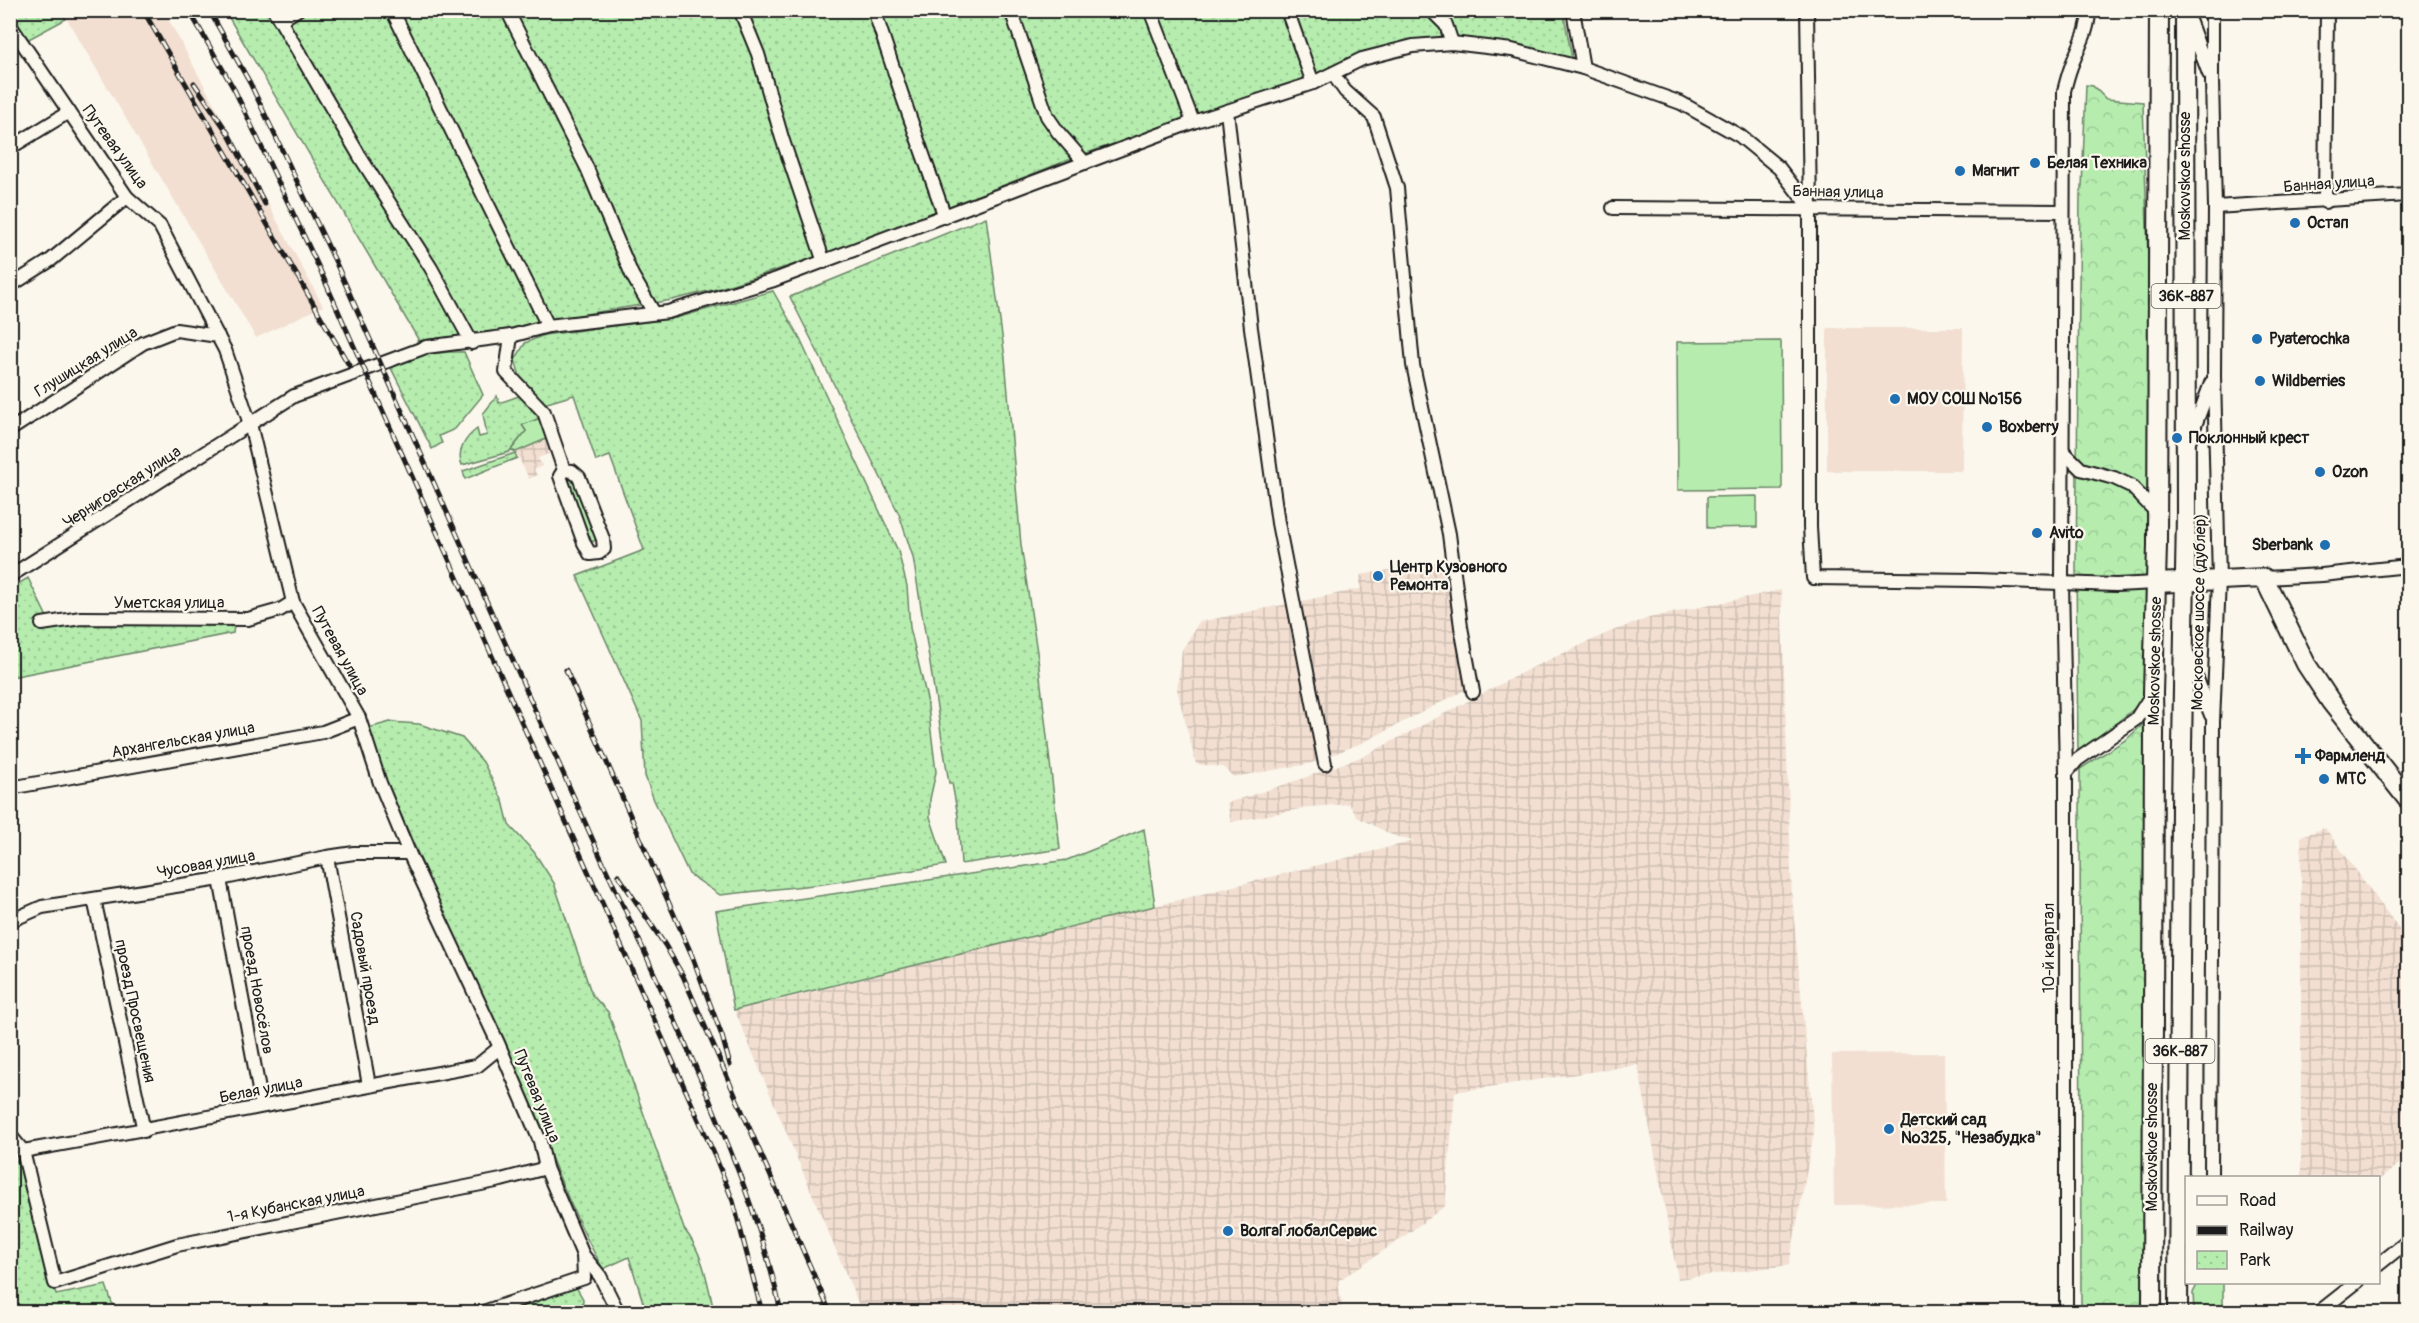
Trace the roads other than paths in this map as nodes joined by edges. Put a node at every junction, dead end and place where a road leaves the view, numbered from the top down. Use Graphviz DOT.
graph roads {
  1 [pos="297,10"];
  2 [pos="392,10"];
  3 [pos="507,10"];
  4 [pos="740,10"];
  5 [pos="874,10"];
  6 [pos="1011,10"];
  7 [pos="1150,10"];
  8 [pos="1287,10"];
  9 [pos="1431,10"];
  10 [pos="1573,10"];
  11 [pos="1807,10"];
  12 [pos="2089,10"];
  13 [pos="2159,10"];
  14 [pos="2185,10"];
  15 [pos="2212,10"];
  16 [pos="2327,10"];
  17 [pos="278,15"];
  18 [pos="10,25"];
  19 [pos="1452,43"];
  20 [pos="1583,68"];
  21 [pos="1333,74"];
  22 [pos="2212,81"];
  23 [pos="1313,82"];
  24 [pos="1227,111"];
  25 [pos="69,112"];
  26 [pos="1193,122"];
  27 [pos="10,148"];
  28 [pos="1085,163"];
  29 [pos="2409,195"];
  30 [pos="127,197"];
  31 [pos="2325,202"];
  32 [pos="2215,207"];
  33 [pos="1612,208"];
  34 [pos="1810,208"];
  35 [pos="2063,211"];
  36 [pos="945,216"];
  37 [pos="824,262"];
  38 [pos="10,286"];
  39 [pos="654,313"];
  40 [pos="548,326"];
  41 [pos="218,336"];
  42 [pos="511,336"];
  43 [pos="472,343"];
  44 [pos="2214,376"];
  45 [pos="250,424"];
  46 [pos="10,430"];
  47 [pos="2186,449"];
  48 [pos="2063,451"];
  49 [pos="564,470"];
  50 [pos="2156,512"];
  51 [pos="2409,566"];
  52 [pos="10,576"];
  53 [pos="2264,578"];
  54 [pos="2219,580"];
  55 [pos="2184,581"];
  56 [pos="2062,583"];
  57 [pos="2156,583"];
  58 [pos="293,602"];
  59 [pos="42,624"];
  60 [pos="2184,644"];
  61 [pos="1473,692"];
  62 [pos="2152,693"];
  63 [pos="358,718"];
  64 [pos="2213,722"];
  65 [pos="1325,764"];
  66 [pos="2066,773"];
  67 [pos="10,788"];
  68 [pos="2409,800"];
  69 [pos="409,852"];
  70 [pos="327,856"];
  71 [pos="220,879"];
  72 [pos="94,899"];
  73 [pos="10,921"];
  74 [pos="499,1048"];
  75 [pos="369,1085"];
  76 [pos="262,1106"];
  77 [pos="144,1131"];
  78 [pos="10,1136"];
  79 [pos="23,1151"];
  80 [pos="546,1168"];
  81 [pos="2211,1176"];
  82 [pos="2409,1241"];
  83 [pos="583,1255"];
  84 [pos="2380,1264"];
  85 [pos="2185,1284"];
  86 [pos="2354,1284"];
  87 [pos="2179,1305"];
  88 [pos="483,1312"];
  89 [pos="618,1312"];
  90 [pos="2066,1312"];
  91 [pos="2152,1312"];
  92 [pos="2319,1312"];
  1 -- 17 [label="street"];
  2 -- 40 [label="street"];
  3 -- 39 [label="street"];
  4 -- 37 [label="street"];
  5 -- 36 [label="street"];
  6 -- 28 [label="street"];
  7 -- 26 [label="street"];
  8 -- 23 [label="street"];
  9 -- 19 [label="street"];
  10 -- 20 [label="street"];
  11 -- 34 [label="street"];
  12 -- 35 [label="street, 10-й квартал"];
  13 -- 50 [label="main road, Moskovskoe shosse / 36К-887"];
  14 -- 22 [label="street"];
  14 -- 47 [label="main road, Moskovskoe shosse / 36К-887"];
  15 -- 22 [label="street, Московское шоссе (дублер)"];
  16 -- 31 [label="street"];
  17 -- 43 [label="street"];
  18 -- 25 [label="street, Путевая улица"];
  19 -- 20 [label="street, Черниговская улица"];
  19 -- 21 [label="street, Черниговская улица"];
  20 -- 34 [label="street, Черниговская улица"];
  21 -- 23 [label="street, Черниговская улица"];
  21 -- 61 [label="street"];
  22 -- 32 [label="street, Московское шоссе (дублер)"];
  23 -- 24 [label="street, Черниговская улица"];
  24 -- 26 [label="street, Черниговская улица"];
  24 -- 65 [label="street"];
  25 -- 27 [label="street"];
  25 -- 30 [label="street, Путевая улица"];
  26 -- 28 [label="street, Черниговская улица"];
  28 -- 36 [label="street, Черниговская улица"];
  29 -- 31 [label="street, Банная улица"];
  30 -- 38 [label="street"];
  30 -- 41 [label="street, Путевая улица"];
  31 -- 32 [label="street, Банная улица"];
  32 -- 44 [label="street, Московское шоссе (дублер)"];
  33 -- 34 [label="street, Банная улица"];
  34 -- 35 [label="street, Банная улица"];
  34 -- 56 [label="street"];
  35 -- 48 [label="street, 10-й квартал"];
  36 -- 37 [label="street, Черниговская улица"];
  37 -- 39 [label="street, Черниговская улица"];
  39 -- 40 [label="street, Черниговская улица"];
  40 -- 42 [label="street, Черниговская улица"];
  41 -- 45 [label="street, Путевая улица"];
  41 -- 46 [label="street, Глушицкая улица"];
  42 -- 43 [label="street, Черниговская улица"];
  42 -- 49 [label="street"];
  43 -- 45 [label="street, Черниговская улица"];
  44 -- 47 [label="street"];
  44 -- 54 [label="street, Московское шоссе (дублер)"];
  45 -- 52 [label="street, Черниговская улица"];
  45 -- 58 [label="street, Путевая улица"];
  47 -- 55 [label="main road, Moskovskoe shosse / 36К-887"];
  48 -- 50 [label="street"];
  48 -- 56 [label="street, 10-й квартал"];
  49 -- 49 [label="street"];
  50 -- 57 [label="main road, Moskovskoe shosse / 36К-887"];
  51 -- 53 [label="street"];
  53 -- 54 [label="main road"];
  53 -- 68 [label="main road"];
  54 -- 55 [label="main road"];
  54 -- 64 [label="street, Московское шоссе (дублер)"];
  55 -- 57 [label="main road"];
  55 -- 60 [label="main road, Moskovskoe shosse / 36К-887"];
  56 -- 57 [label="street"];
  56 -- 66 [label="street, 10-й квартал"];
  57 -- 62 [label="main road, Moskovskoe shosse / 36К-887"];
  58 -- 59 [label="street, Уметская улица"];
  58 -- 63 [label="street, Путевая улица"];
  60 -- 64 [label="street"];
  60 -- 87 [label="main road, Moskovskoe shosse / 36К-887"];
  62 -- 66 [label="street"];
  62 -- 91 [label="main road, Moskovskoe shosse / 36К-887"];
  63 -- 67 [label="street, Архангельская улица"];
  63 -- 69 [label="street, Путевая улица"];
  64 -- 81 [label="street, Московское шоссе (дублер)"];
  66 -- 90 [label="street, 10-й квартал"];
  69 -- 70 [label="street, Чусовая улица"];
  69 -- 74 [label="street, Путевая улица"];
  70 -- 71 [label="street, Чусовая улица"];
  70 -- 75 [label="street, Садовый проезд"];
  71 -- 72 [label="street, Чусовая улица"];
  71 -- 76 [label="street, проезд Новосёлов"];
  72 -- 73 [label="street, Чусовая улица"];
  72 -- 77 [label="street, проезд Просвещения"];
  74 -- 75 [label="street, Белая улица"];
  74 -- 80 [label="street, Путевая улица"];
  75 -- 76 [label="street, Белая улица"];
  76 -- 77 [label="street, Белая улица"];
  77 -- 79 [label="street, Белая улица"];
  78 -- 79 [label="street"];
  79 -- 80 [label="street, 1-я Кубанская улица"];
  80 -- 83 [label="street, Путевая улица"];
  82 -- 84 [label="street"];
  83 -- 88 [label="street"];
  83 -- 89 [label="street, Путевая улица"];
  85 -- 87 [label="street"];
  86 -- 92 [label="street"];
}
